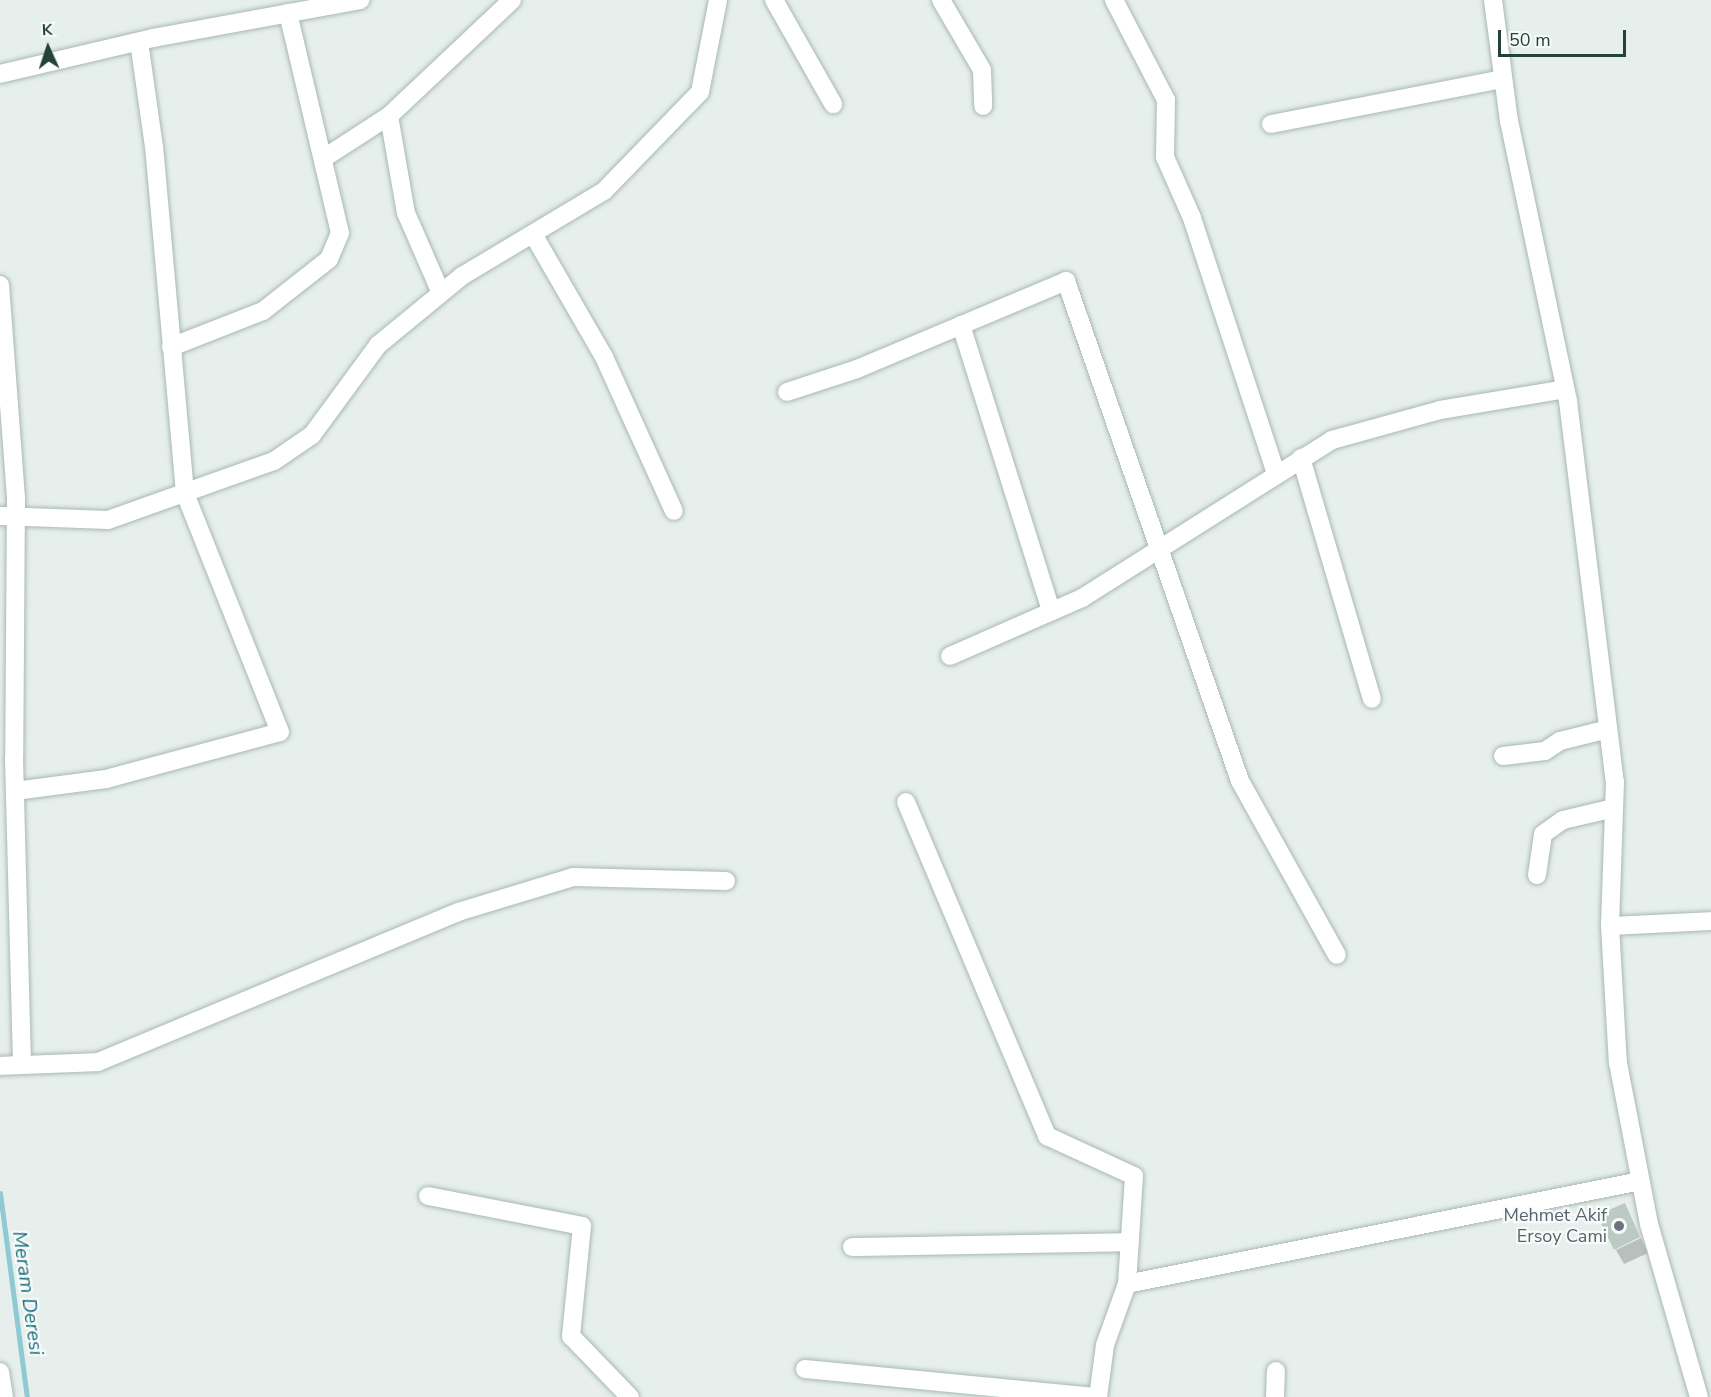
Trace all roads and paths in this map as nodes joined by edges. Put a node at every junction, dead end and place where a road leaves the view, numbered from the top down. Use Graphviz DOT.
graph roads {
  1 [pos="361,0"];
  2 [pos="512,0"];
  3 [pos="718,0"];
  4 [pos="774,0"];
  5 [pos="941,0"];
  6 [pos="1114,0"];
  7 [pos="1493,0"];
  8 [pos="288,14"];
  9 [pos="138,42"];
  10 [pos="0,74"];
  11 [pos="1503,80"];
  12 [pos="833,104"];
  13 [pos="982,106"];
  14 [pos="389,116"];
  15 [pos="1271,124"];
  16 [pos="324,158"];
  17 [pos="533,234"];
  18 [pos="0,285"];
  19 [pos="441,293"];
  20 [pos="961,325"];
  21 [pos="171,347"];
  22 [pos="1565,389"];
  23 [pos="787,392"];
  24 [pos="1301,458"];
  25 [pos="1276,474"];
  26 [pos="185,493"];
  27 [pos="674,511"];
  28 [pos="8,517"];
  29 [pos="1157,549"];
  30 [pos="1051,611"];
  31 [pos="950,656"];
  32 [pos="1372,699"];
  33 [pos="1608,729"];
  34 [pos="1503,756"];
  35 [pos="15,791"];
  36 [pos="906,802"];
  37 [pos="1614,808"];
  38 [pos="1537,875"];
  39 [pos="726,881"];
  40 [pos="1711,921"];
  41 [pos="1610,926"];
  42 [pos="1337,955"];
  43 [pos="9,1066"];
  44 [pos="1640,1181"];
  45 [pos="428,1196"];
  46 [pos="1130,1242"];
  47 [pos="852,1246"];
  48 [pos="1127,1284"];
  49 [pos="805,1369"];
  50 [pos="1276,1371"];
  51 [pos="0,1372"];
  52 [pos="4,1397"];
  53 [pos="630,1397"];
  54 [pos="1098,1397"];
  55 [pos="1275,1397"];
  56 [pos="1699,1397"];
  1 -- 8 [label="street"];
  2 -- 14 [label="street"];
  3 -- 17 [label="street"];
  4 -- 12 [label="street"];
  5 -- 13 [label="street"];
  6 -- 25 [label="street"];
  7 -- 11 [label="street"];
  8 -- 9 [label="street"];
  8 -- 16 [label="street"];
  9 -- 10 [label="street"];
  9 -- 21 [label="street"];
  11 -- 15 [label="street"];
  11 -- 22 [label="street"];
  14 -- 16 [label="street"];
  14 -- 19 [label="street"];
  16 -- 21 [label="street"];
  17 -- 19 [label="street"];
  17 -- 27 [label="street"];
  18 -- 28 [label="street"];
  19 -- 26 [label="street"];
  20 -- 23 [label="street"];
  20 -- 29 [label="street"];
  20 -- 30 [label="street"];
  21 -- 26 [label="street"];
  22 -- 24 [label="street"];
  22 -- 33 [label="street"];
  24 -- 25 [label="street"];
  24 -- 32 [label="street"];
  25 -- 29 [label="street"];
  26 -- 28 [label="street"];
  26 -- 35 [label="street"];
  28 -- 35 [label="street"];
  29 -- 30 [label="street"];
  29 -- 42 [label="street"];
  30 -- 31 [label="street"];
  33 -- 34 [label="street"];
  33 -- 37 [label="street"];
  35 -- 43 [label="street"];
  36 -- 46 [label="street"];
  37 -- 38 [label="street"];
  37 -- 41 [label="street"];
  39 -- 43 [label="street"];
  40 -- 41 [label="street"];
  41 -- 44 [label="street"];
  44 -- 48 [label="street"];
  44 -- 56 [label="street"];
  45 -- 53 [label="street"];
  46 -- 47 [label="street"];
  46 -- 48 [label="street"];
  48 -- 54 [label="street"];
  49 -- 54 [label="street"];
  50 -- 55 [label="street"];
  51 -- 52 [label="street"];
}
